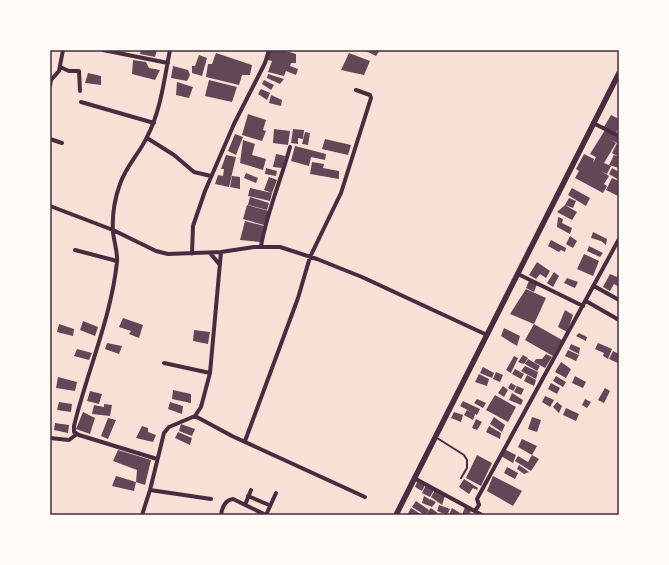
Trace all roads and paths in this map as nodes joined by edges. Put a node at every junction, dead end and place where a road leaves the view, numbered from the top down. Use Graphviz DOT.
graph roads {
  1 [pos="63,50"];
  2 [pos="102,50"];
  3 [pos="170,50"];
  4 [pos="268,50"];
  5 [pos="168,63"];
  6 [pos="60,67"];
  7 [pos="619,73"];
  8 [pos="50,86"];
  9 [pos="80,90"];
  10 [pos="356,90"];
  11 [pos="81,102"];
  12 [pos="154,123"];
  13 [pos="594,124"];
  14 [pos="619,136"];
  15 [pos="147,138"];
  16 [pos="50,139"];
  17 [pos="62,142"];
  18 [pos="290,147"];
  19 [pos="212,176"];
  20 [pos="50,206"];
  21 [pos="113,230"];
  22 [pos="619,239"];
  23 [pos="261,246"];
  24 [pos="75,250"];
  25 [pos="221,252"];
  26 [pos="192,254"];
  27 [pos="210,254"];
  28 [pos="313,258"];
  29 [pos="117,261"];
  30 [pos="220,265"];
  31 [pos="518,274"];
  32 [pos="594,286"];
  33 [pos="619,300"];
  34 [pos="586,301"];
  35 [pos="583,306"];
  36 [pos="619,320"];
  37 [pos="487,335"];
  38 [pos="164,363"];
  39 [pos="210,373"];
  40 [pos="195,416"];
  41 [pos="77,434"];
  42 [pos="50,438"];
  43 [pos="436,438"];
  44 [pos="245,441"];
  45 [pos="157,459"];
  46 [pos="415,477"];
  47 [pos="461,478"];
  48 [pos="150,490"];
  49 [pos="251,490"];
  50 [pos="276,493"];
  51 [pos="248,496"];
  52 [pos="365,497"];
  53 [pos="211,500"];
  54 [pos="245,505"];
  55 [pos="269,505"];
  56 [pos="477,508"];
  57 [pos="142,515"];
  58 [pos="221,515"];
  59 [pos="266,515"];
  60 [pos="396,515"];
  61 [pos="482,515"];
  1 -- 6 [label="street"];
  2 -- 5 [label="street"];
  3 -- 5 [label="street"];
  4 -- 19 [label="street"];
  5 -- 12 [label="street"];
  6 -- 8 [label="street"];
  6 -- 9 [label="street"];
  7 -- 13 [label="main road"];
  10 -- 28 [label="street"];
  11 -- 12 [label="street"];
  12 -- 15 [label="street"];
  13 -- 14 [label="street"];
  13 -- 31 [label="main road"];
  15 -- 19 [label="street"];
  15 -- 21 [label="street"];
  16 -- 17 [label="street"];
  18 -- 23 [label="street"];
  19 -- 26 [label="street"];
  20 -- 21 [label="street"];
  21 -- 26 [label="street"];
  21 -- 29 [label="street"];
  22 -- 32 [label="street"];
  23 -- 25 [label="street"];
  23 -- 28 [label="street"];
  24 -- 29 [label="street"];
  25 -- 27 [label="street"];
  25 -- 30 [label="street"];
  26 -- 27 [label="street"];
  27 -- 30 [label="street"];
  28 -- 37 [label="street"];
  28 -- 44 [label="street"];
  29 -- 41 [label="street"];
  30 -- 39 [label="street"];
  31 -- 35 [label="street"];
  31 -- 37 [label="main road"];
  32 -- 33 [label="street"];
  32 -- 34 [label="street"];
  34 -- 35 [label="street"];
  34 -- 36 [label="street"];
  35 -- 56 [label="street"];
  37 -- 43 [label="main road"];
  38 -- 39 [label="street"];
  39 -- 40 [label="street"];
  40 -- 44 [label="street"];
  40 -- 45 [label="street"];
  41 -- 42 [label="street"];
  41 -- 45 [label="street"];
  43 -- 46 [label="main road"];
  43 -- 47 [label="lane"];
  44 -- 52 [label="street"];
  45 -- 48 [label="street"];
  46 -- 56 [label="street"];
  46 -- 60 [label="main road"];
  48 -- 53 [label="street"];
  48 -- 57 [label="street"];
  49 -- 51 [label="street"];
  50 -- 55 [label="street"];
  51 -- 54 [label="street"];
  51 -- 55 [label="street"];
  54 -- 58 [label="street"];
  54 -- 59 [label="street"];
  55 -- 59 [label="street"];
  56 -- 61 [label="street"];
}
